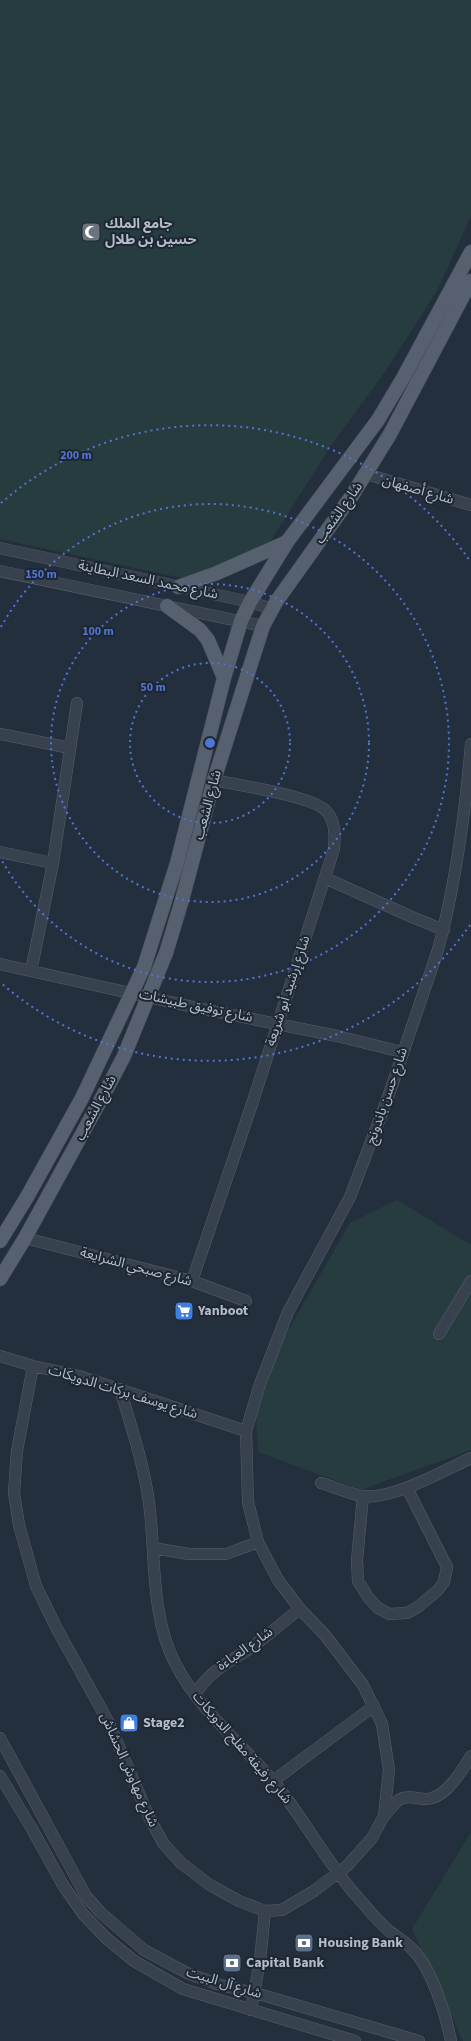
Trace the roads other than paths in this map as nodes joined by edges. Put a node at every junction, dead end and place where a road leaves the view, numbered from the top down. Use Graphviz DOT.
graph roads {
  1 [pos="471,252"];
  2 [pos="471,281"];
  3 [pos="366,474"];
  4 [pos="471,505"];
  5 [pos="288,542"];
  6 [pos="0,548"];
  7 [pos="0,571"];
  8 [pos="178,587"];
  9 [pos="250,602"];
  10 [pos="167,606"];
  11 [pos="272,609"];
  12 [pos="241,622"];
  13 [pos="263,626"];
  14 [pos="224,678"];
  15 [pos="77,703"];
  16 [pos="0,734"];
  17 [pos="471,744"];
  18 [pos="70,748"];
  19 [pos="214,780"];
  20 [pos="0,852"];
  21 [pos="52,863"];
  22 [pos="325,878"];
  23 [pos="444,930"];
  24 [pos="0,964"];
  25 [pos="31,970"];
  26 [pos="131,992"];
  27 [pos="149,996"];
  28 [pos="278,1023"];
  29 [pos="402,1052"];
  30 [pos="2,1234"];
  31 [pos="25,1238"];
  32 [pos="0,1279"];
  33 [pos="192,1281"];
  34 [pos="471,1282"];
  35 [pos="246,1301"];
  36 [pos="439,1334"];
  37 [pos="0,1356"];
  38 [pos="33,1366"];
  39 [pos="120,1389"];
  40 [pos="246,1431"];
  41 [pos="471,1458"];
  42 [pos="321,1482"];
  43 [pos="407,1488"];
  44 [pos="363,1496"];
  45 [pos="258,1542"];
  46 [pos="153,1548"];
  47 [pos="300,1609"];
  48 [pos="195,1695"];
  49 [pos="374,1706"];
  50 [pos="0,1738"];
  51 [pos="471,1756"];
  52 [pos="15,1765"];
  53 [pos="0,1775"];
  54 [pos="273,1781"];
  55 [pos="384,1816"];
  56 [pos="337,1873"];
  57 [pos="265,1912"];
  58 [pos="255,1994"];
  59 [pos="251,2010"];
  60 [pos="334,2038"];
  61 [pos="355,2041"];
  62 [pos="418,2041"];
  63 [pos="451,2041"];
  1 -- 5 [label="main road, شارع الشعب"];
  2 -- 3 [label="main road, شارع الشعب"];
  3 -- 4 [label="street, شارع أصفهان"];
  3 -- 11 [label="main road, شارع الشعب"];
  5 -- 8 [label="main road"];
  5 -- 9 [label="main road, شارع الشعب"];
  6 -- 8 [label="street, شارع محمد السعد البطاينة"];
  7 -- 10 [label="street, شارع محمد السعد البطاينة"];
  8 -- 9 [label="street, شارع محمد السعد البطاينة"];
  9 -- 11 [label="street, شارع محمد السعد البطاينة"];
  9 -- 12 [label="main road, شارع الشعب"];
  10 -- 12 [label="street, شارع محمد السعد البطاينة"];
  10 -- 14 [label="main road"];
  11 -- 13 [label="main road, شارع الشعب"];
  12 -- 13 [label="street, شارع محمد السعد البطاينة"];
  12 -- 14 [label="main road, شارع الشعب"];
  13 -- 19 [label="main road, شارع الشعب"];
  14 -- 26 [label="main road, شارع الشعب"];
  15 -- 18 [label="street"];
  16 -- 18 [label="street"];
  17 -- 23 [label="street, شارع حسن باندونج"];
  18 -- 21 [label="street"];
  19 -- 22 [label="street, شارع إرشيد أبو شريعة"];
  19 -- 27 [label="main road, شارع الشعب"];
  20 -- 21 [label="street"];
  21 -- 25 [label="street"];
  22 -- 23 [label="street"];
  22 -- 28 [label="street, شارع إرشيد أبو شريعة"];
  23 -- 29 [label="street, شارع حسن باندونج"];
  24 -- 25 [label="street, شارع توفيق طبيشات"];
  25 -- 26 [label="street, شارع توفيق طبيشات"];
  26 -- 27 [label="street, شارع توفيق طبيشات"];
  26 -- 30 [label="main road, شارع الشعب"];
  27 -- 28 [label="street, شارع توفيق طبيشات"];
  27 -- 31 [label="main road, شارع الشعب"];
  28 -- 29 [label="street, شارع توفيق طبيشات"];
  28 -- 33 [label="street, شارع إرشيد أبو شريعة"];
  29 -- 40 [label="street, شارع حسن باندونج"];
  31 -- 32 [label="main road, شارع الشعب"];
  31 -- 33 [label="street, شارع صبحي الشرايعة"];
  33 -- 35 [label="street, شارع صبحي الشرايعة"];
  34 -- 36 [label="street"];
  37 -- 38 [label="street, شارع يوسف بركات الدويكات"];
  38 -- 39 [label="street, شارع يوسف بركات الدويكات"];
  38 -- 57 [label="street, شارع مهاوش الحشاش"];
  39 -- 40 [label="street, شارع يوسف بركات الدويكات"];
  39 -- 46 [label="street, شارع رفيفة مفلح الدويكات"];
  40 -- 45 [label="street"];
  41 -- 43 [label="street"];
  42 -- 44 [label="street"];
  43 -- 44 [label="street"];
  43 -- 44 [label="street"];
  45 -- 46 [label="street"];
  45 -- 47 [label="street"];
  46 -- 48 [label="street, شارع رفيفة مفلح الدويكات"];
  47 -- 48 [label="street, شارع العباءة"];
  47 -- 49 [label="street"];
  48 -- 54 [label="street, شارع رفيفة مفلح الدويكات"];
  49 -- 54 [label="street"];
  49 -- 55 [label="street"];
  50 -- 52 [label="street, شارع آل البيت"];
  51 -- 55 [label="street"];
  52 -- 53 [label="street"];
  52 -- 58 [label="street, شارع آل البيت"];
  53 -- 59 [label="street, شارع آل البيت"];
  54 -- 56 [label="street, شارع رفيفة مفلح الدويكات"];
  55 -- 56 [label="street"];
  56 -- 57 [label="street"];
  56 -- 63 [label="street, شارع رفيفة مفلح الدويكات"];
  57 -- 58 [label="street"];
  58 -- 59 [label="street"];
  58 -- 62 [label="street, شارع آل البيت"];
  59 -- 60 [label="street, شارع آل البيت"];
  60 -- 61 [label="street, شارع آل البيت"];
}
